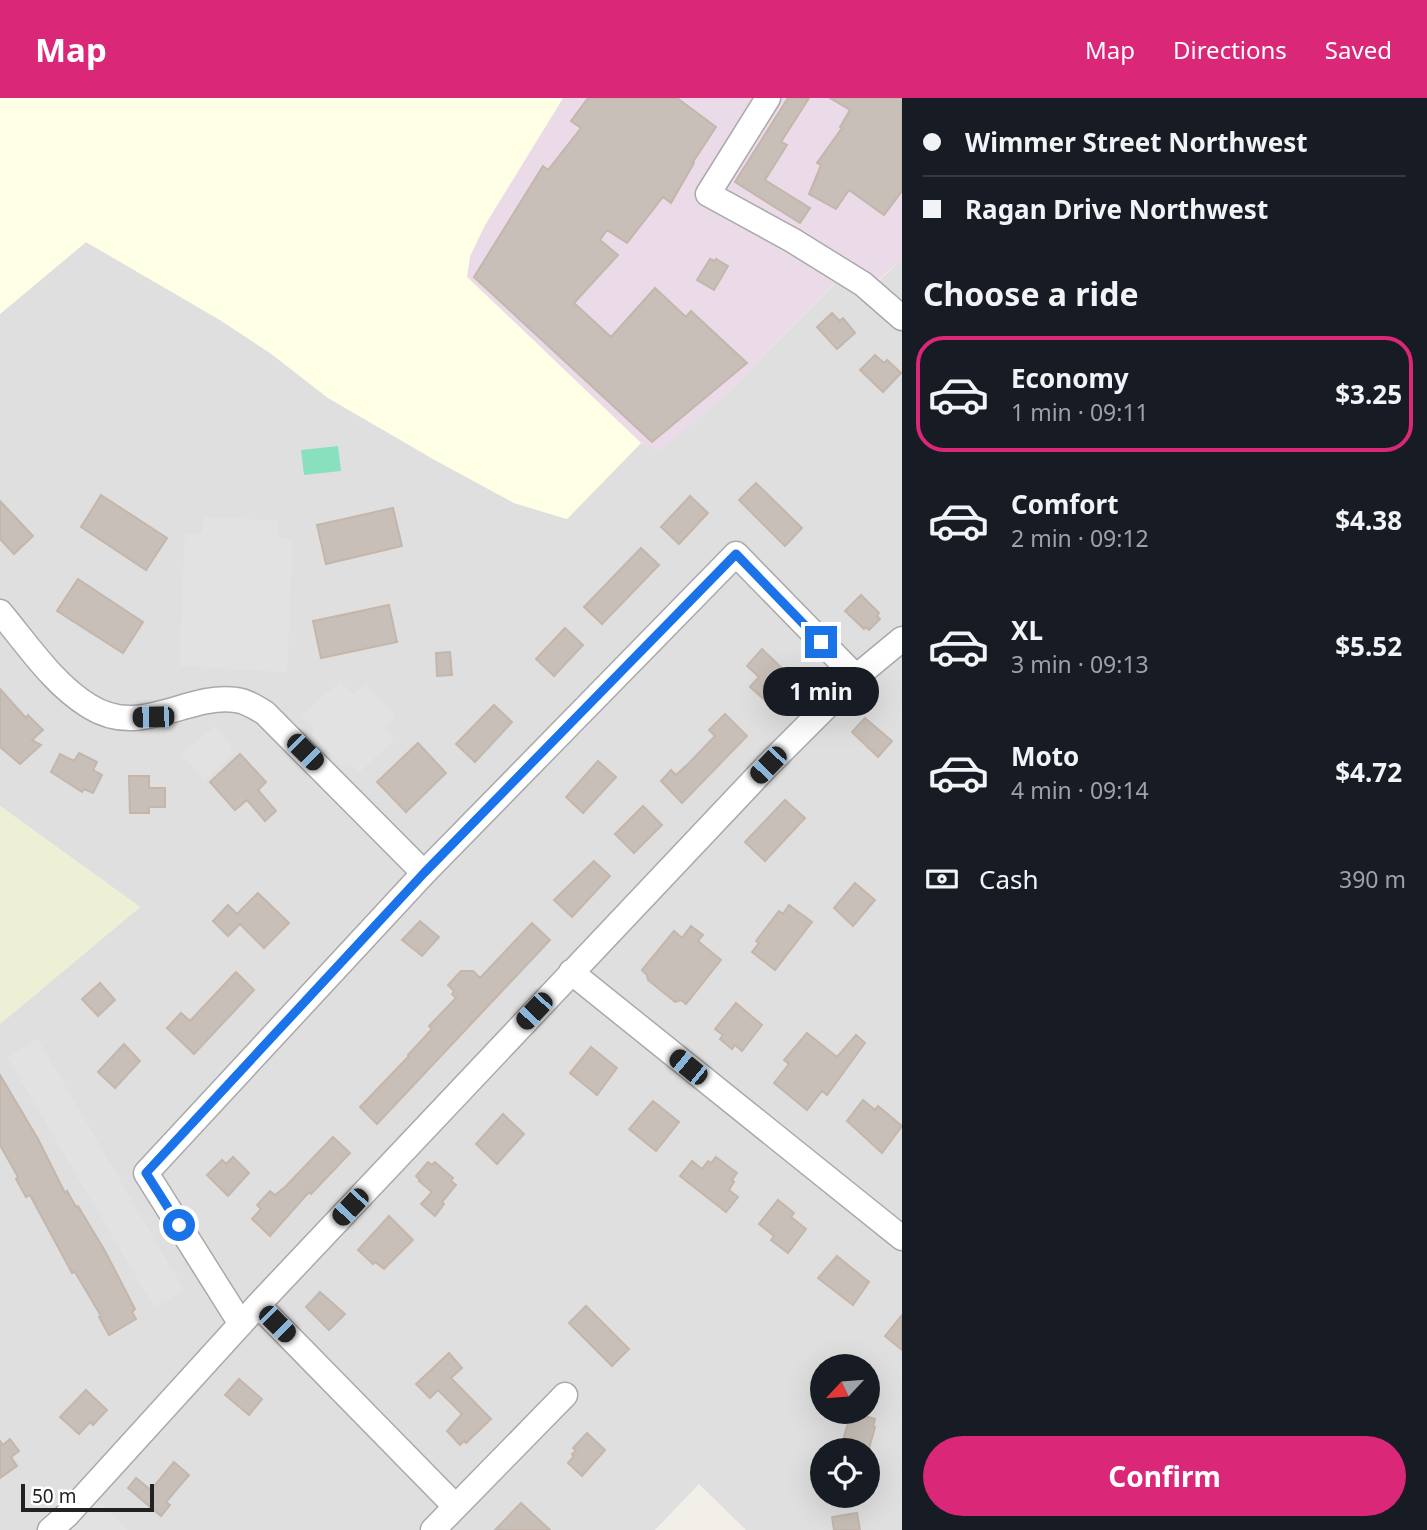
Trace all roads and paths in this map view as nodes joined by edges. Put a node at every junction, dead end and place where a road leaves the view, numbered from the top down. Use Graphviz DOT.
graph roads {
  1 [pos="768,98"];
  2 [pos="902,318"];
  3 [pos="0,612"];
  4 [pos="902,639"];
  5 [pos="856,677"];
  6 [pos="424,873"];
  7 [pos="571,972"];
  8 [pos="902,1238"];
  9 [pos="258,1305"];
  10 [pos="241,1324"];
  11 [pos="565,1395"];
  12 [pos="455,1506"];
  13 [pos="50,1530"];
  14 [pos="433,1530"];
  1 -- 2 [label="street"];
  3 -- 6 [label="street"];
  4 -- 5 [label="street"];
  5 -- 6 [label="street"];
  5 -- 7 [label="street"];
  6 -- 10 [label="street"];
  7 -- 8 [label="street"];
  7 -- 9 [label="street"];
  9 -- 10 [label="street"];
  9 -- 12 [label="street"];
  10 -- 13 [label="street"];
  11 -- 12 [label="street"];
  12 -- 14 [label="street"];
}
